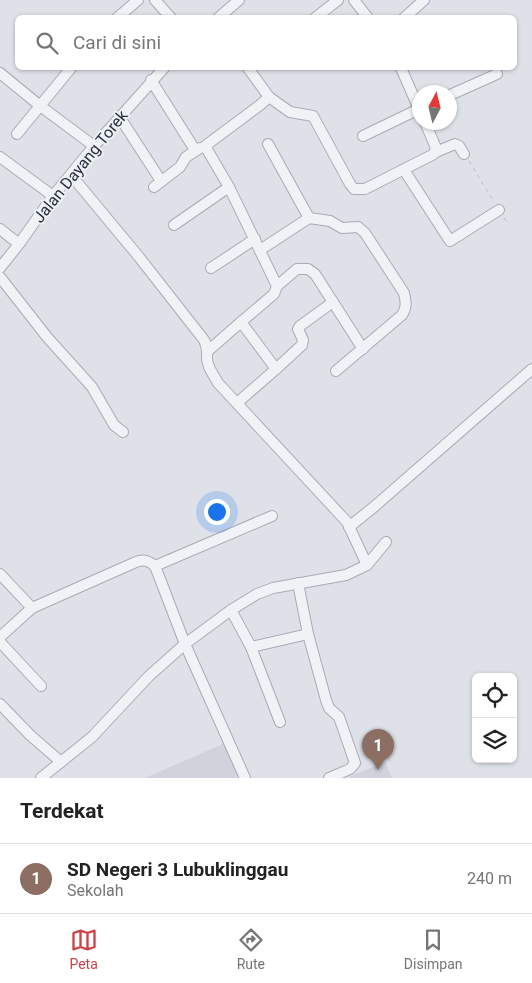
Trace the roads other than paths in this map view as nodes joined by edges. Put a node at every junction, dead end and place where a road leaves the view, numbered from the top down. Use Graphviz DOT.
graph roads {
  1 [pos="138,0"];
  2 [pos="155,0"];
  3 [pos="239,0"];
  4 [pos="338,0"];
  5 [pos="354,0"];
  6 [pos="424,0"];
  7 [pos="120,15"];
  8 [pos="168,15"];
  9 [pos="222,15"];
  10 [pos="319,15"];
  11 [pos="366,15"];
  12 [pos="407,15"];
  13 [pos="69,70"];
  14 [pos="162,70"];
  15 [pos="253,70"];
  16 [pos="402,70"];
  17 [pos="0,73"];
  18 [pos="497,74"];
  19 [pos="151,80"];
  20 [pos="457,92"];
  21 [pos="412,93"];
  22 [pos="269,97"];
  23 [pos="39,105"];
  24 [pos="412,112"];
  25 [pos="119,116"];
  26 [pos="428,130"];
  27 [pos="17,134"];
  28 [pos="363,136"];
  29 [pos="268,144"];
  30 [pos="94,146"];
  31 [pos="205,146"];
  32 [pos="195,150"];
  33 [pos="436,152"];
  34 [pos="464,154"];
  35 [pos="0,157"];
  36 [pos="404,170"];
  37 [pos="71,175"];
  38 [pos="229,187"];
  39 [pos="53,196"];
  40 [pos="499,210"];
  41 [pos="309,218"];
  42 [pos="174,224"];
  43 [pos="0,229"];
  44 [pos="255,239"];
  45 [pos="19,244"];
  46 [pos="260,250"];
  47 [pos="0,268"];
  48 [pos="211,268"];
  49 [pos="0,277"];
  50 [pos="277,286"];
  51 [pos="333,302"];
  52 [pos="241,322"];
  53 [pos="363,349"];
  54 [pos="209,350"];
  55 [pos="276,369"];
  56 [pos="532,369"];
  57 [pos="336,371"];
  58 [pos="238,403"];
  59 [pos="123,432"];
  60 [pos="272,516"];
  61 [pos="349,527"];
  62 [pos="386,542"];
  63 [pos="367,565"];
  64 [pos="155,566"];
  65 [pos="0,574"];
  66 [pos="298,583"];
  67 [pos="32,608"];
  68 [pos="231,610"];
  69 [pos="308,634"];
  70 [pos="0,637"];
  71 [pos="0,642"];
  72 [pos="185,644"];
  73 [pos="251,647"];
  74 [pos="41,686"];
  75 [pos="0,704"];
  76 [pos="280,722"];
  77 [pos="61,762"];
  78 [pos="47,776"];
  79 [pos="245,778"];
  80 [pos="329,778"];
  1 -- 7 [label="street"];
  2 -- 8 [label="street"];
  3 -- 9 [label="street"];
  4 -- 10 [label="street"];
  5 -- 11 [label="street"];
  6 -- 12 [label="street"];
  13 -- 23 [label="street"];
  14 -- 19 [label="street, Jalan Dayang Torek"];
  15 -- 22 [label="street"];
  16 -- 21 [label="street"];
  17 -- 23 [label="street"];
  18 -- 20 [label="street"];
  19 -- 25 [label="street, Jalan Dayang Torek"];
  19 -- 32 [label="street"];
  22 -- 31 [label="street"];
  22 -- 36 [label="street"];
  23 -- 27 [label="street"];
  23 -- 30 [label="street"];
  24 -- 28 [label="street"];
  25 -- 30 [label="street, Jalan Dayang Torek"];
  25 -- 32 [label="street"];
  26 -- 33 [label="street"];
  29 -- 41 [label="street"];
  30 -- 37 [label="street, Jalan Dayang Torek"];
  31 -- 32 [label="street"];
  31 -- 38 [label="street"];
  33 -- 34 [label="street"];
  33 -- 36 [label="street"];
  35 -- 39 [label="street"];
  36 -- 40 [label="street"];
  37 -- 39 [label="street, Jalan Dayang Torek"];
  37 -- 54 [label="street"];
  38 -- 42 [label="street"];
  38 -- 44 [label="street"];
  39 -- 45 [label="street, Jalan Dayang Torek"];
  41 -- 46 [label="street"];
  41 -- 53 [label="street"];
  43 -- 45 [label="street"];
  44 -- 46 [label="street"];
  44 -- 48 [label="street"];
  45 -- 47 [label="street, Jalan Dayang Torek"];
  46 -- 50 [label="street"];
  49 -- 59 [label="street"];
  50 -- 51 [label="street"];
  50 -- 52 [label="street"];
  51 -- 53 [label="street"];
  51 -- 55 [label="street"];
  52 -- 54 [label="street"];
  52 -- 55 [label="street"];
  53 -- 57 [label="street"];
  54 -- 58 [label="street"];
  55 -- 58 [label="street"];
  56 -- 61 [label="street"];
  58 -- 61 [label="street"];
  60 -- 64 [label="street"];
  61 -- 63 [label="street"];
  62 -- 63 [label="street"];
  63 -- 66 [label="street"];
  64 -- 67 [label="street"];
  64 -- 72 [label="street"];
  65 -- 67 [label="street"];
  66 -- 68 [label="street"];
  66 -- 69 [label="street"];
  67 -- 70 [label="street"];
  68 -- 72 [label="street"];
  68 -- 73 [label="street"];
  69 -- 73 [label="street"];
  69 -- 80 [label="street"];
  71 -- 74 [label="street"];
  72 -- 77 [label="street"];
  72 -- 79 [label="street"];
  73 -- 76 [label="street"];
  75 -- 77 [label="street"];
  77 -- 78 [label="street"];
}
